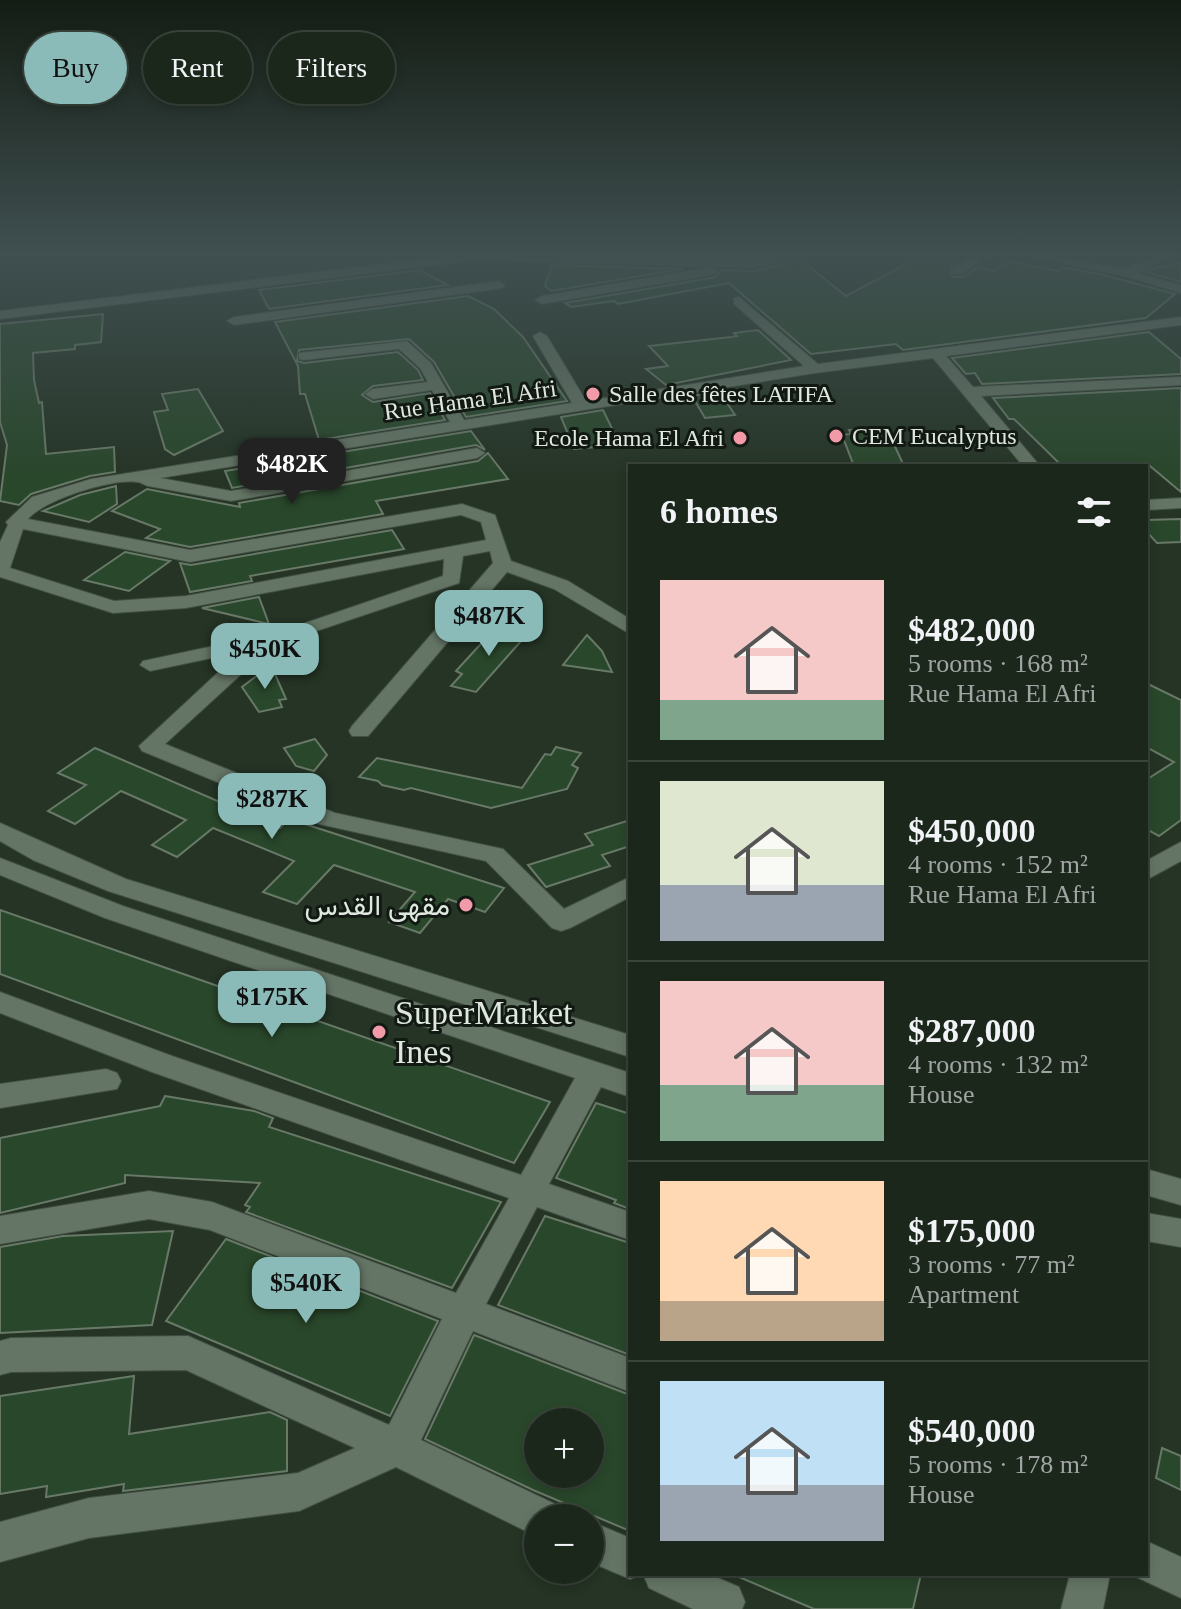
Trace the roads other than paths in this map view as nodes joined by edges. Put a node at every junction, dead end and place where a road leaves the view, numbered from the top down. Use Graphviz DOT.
graph roads {
  1 [pos="773,331"];
  2 [pos="1104,331"];
  3 [pos="540,336"];
  4 [pos="936,353"];
  5 [pos="304,356"];
  6 [pos="815,369"];
  7 [pos="1181,381"];
  8 [pos="438,385"];
  9 [pos="969,392"];
  10 [pos="373,394"];
  11 [pos="583,408"];
  12 [pos="459,425"];
  13 [pos="477,453"];
  14 [pos="1030,464"];
  15 [pos="130,478"];
  16 [pos="1181,503"];
  17 [pos="1148,505"];
  18 [pos="0,507"];
  19 [pos="15,522"];
  20 [pos="496,544"];
  21 [pos="454,554"];
  22 [pos="503,564"];
  23 [pos="0,570"];
  24 [pos="628,627"];
  25 [pos="265,641"];
  26 [pos="150,665"];
  27 [pos="360,731"];
  28 [pos="0,831"];
  29 [pos="1181,850"];
  30 [pos="0,866"];
  31 [pos="1148,871"];
  32 [pos="628,887"];
  33 [pos="0,1002"];
  34 [pos="628,1045"];
  35 [pos="593,1073"];
  36 [pos="106,1081"];
  37 [pos="628,1084"];
  38 [pos="0,1096"];
  39 [pos="1148,1183"];
  40 [pos="532,1191"];
  41 [pos="1181,1192"];
  42 [pos="628,1225"];
  43 [pos="1148,1227"];
  44 [pos="0,1230"];
  45 [pos="1181,1233"];
  46 [pos="464,1312"];
  47 [pos="0,1358"];
  48 [pos="628,1374"];
  49 [pos="397,1448"];
  50 [pos="524,1510"];
  51 [pos="0,1542"];
  52 [pos="604,1547"];
  53 [pos="628,1558"];
  54 [pos="1148,1562"];
  55 [pos="667,1576"];
  56 [pos="1090,1576"];
  57 [pos="1181,1578"];
  58 [pos="724,1602"];
  59 [pos="1082,1609"];
  1 -- 6 [label="street"];
  2 -- 4 [label="street, Rue Hama El Afri"];
  3 -- 11 [label="street"];
  4 -- 6 [label="street, Rue Hama El Afri"];
  4 -- 9 [label="street"];
  5 -- 8 [label="street"];
  6 -- 11 [label="street, Rue Hama El Afri"];
  7 -- 9 [label="street"];
  8 -- 10 [label="street"];
  8 -- 12 [label="street"];
  9 -- 14 [label="street"];
  11 -- 12 [label="street, Rue Hama El Afri"];
  12 -- 15 [label="street, Rue Hama El Afri"];
  13 -- 15 [label="street"];
  15 -- 19 [label="street, Rue Hama El Afri"];
  16 -- 17 [label="street"];
  18 -- 19 [label="street"];
  19 -- 20 [label="street"];
  19 -- 23 [label="street"];
  20 -- 21 [label="street"];
  20 -- 22 [label="street"];
  21 -- 23 [label="street"];
  21 -- 25 [label="street"];
  22 -- 24 [label="street"];
  22 -- 27 [label="street"];
  25 -- 26 [label="street"];
  25 -- 32 [label="street"];
  28 -- 34 [label="street"];
  29 -- 31 [label="street"];
  30 -- 35 [label="street"];
  33 -- 40 [label="street"];
  35 -- 37 [label="street"];
  35 -- 40 [label="street"];
  36 -- 38 [label="street"];
  39 -- 41 [label="street"];
  40 -- 42 [label="street"];
  40 -- 46 [label="street"];
  43 -- 45 [label="street"];
  44 -- 46 [label="street"];
  46 -- 48 [label="street"];
  46 -- 49 [label="street"];
  47 -- 49 [label="street"];
  49 -- 50 [label="street"];
  49 -- 51 [label="street"];
  52 -- 53 [label="street"];
  54 -- 57 [label="street"];
  55 -- 58 [label="street"];
  56 -- 59 [label="street"];
}
